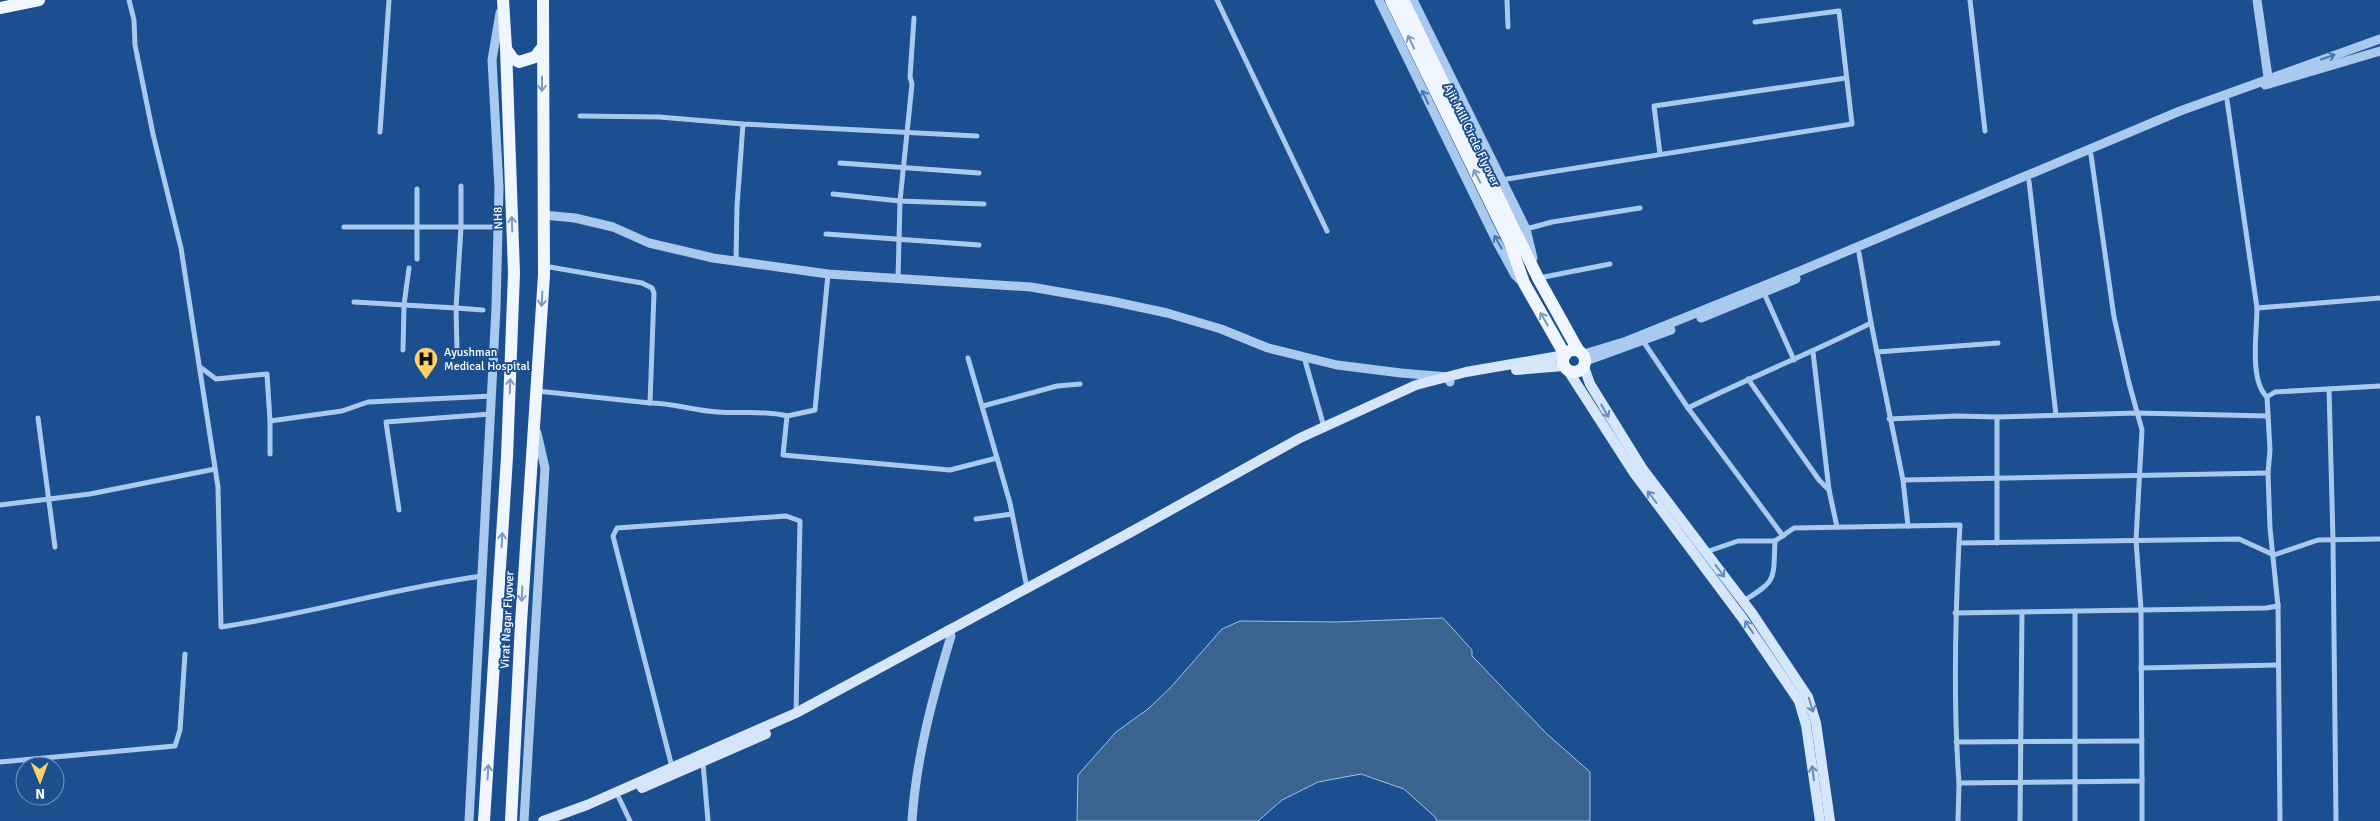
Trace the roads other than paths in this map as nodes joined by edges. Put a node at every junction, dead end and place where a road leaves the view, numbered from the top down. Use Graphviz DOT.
graph roads {
  1 [pos="39,0"];
  2 [pos="130,0"];
  3 [pos="389,0"];
  4 [pos="502,0"];
  5 [pos="543,0"];
  6 [pos="1217,0"];
  7 [pos="1380,0"];
  8 [pos="1392,0"];
  9 [pos="1403,0"];
  10 [pos="1413,0"];
  11 [pos="1507,0"];
  12 [pos="1970,0"];
  13 [pos="2256,0"];
  14 [pos="0,8"];
  15 [pos="914,18"];
  16 [pos="1755,22"];
  17 [pos="1508,27"];
  18 [pos="2380,39"];
  19 [pos="506,48"];
  20 [pos="542,48"];
  21 [pos="2380,51"];
  22 [pos="1846,78"];
  23 [pos="2268,81"];
  24 [pos="2227,100"];
  25 [pos="580,116"];
  26 [pos="743,124"];
  27 [pos="1985,131"];
  28 [pos="380,132"];
  29 [pos="907,132"];
  30 [pos="977,136"];
  31 [pos="1469,148"];
  32 [pos="1660,154"];
  33 [pos="2091,155"];
  34 [pos="840,163"];
  35 [pos="903,168"];
  36 [pos="979,173"];
  37 [pos="1501,180"];
  38 [pos="2029,181"];
  39 [pos="461,186"];
  40 [pos="417,189"];
  41 [pos="833,194"];
  42 [pos="900,201"];
  43 [pos="984,204"];
  44 [pos="1640,208"];
  45 [pos="543,215"];
  46 [pos="416,226"];
  47 [pos="344,227"];
  48 [pos="461,227"];
  49 [pos="498,227"];
  50 [pos="1526,229"];
  51 [pos="1327,231"];
  52 [pos="826,234"];
  53 [pos="899,240"];
  54 [pos="979,245"];
  55 [pos="1859,253"];
  56 [pos="417,259"];
  57 [pos="736,262"];
  58 [pos="1610,264"];
  59 [pos="543,266"];
  60 [pos="409,268"];
  61 [pos="828,274"];
  62 [pos="1538,278"];
  63 [pos="898,279"];
  64 [pos="1524,283"];
  65 [pos="1764,293"];
  66 [pos="2380,298"];
  67 [pos="354,302"];
  68 [pos="404,305"];
  69 [pos="456,308"];
  70 [pos="2257,308"];
  71 [pos="483,310"];
  72 [pos="1871,323"];
  73 [pos="1643,341"];
  74 [pos="1998,343"];
  75 [pos="403,350"];
  76 [pos="457,350"];
  77 [pos="1813,352"];
  78 [pos="1877,352"];
  79 [pos="1304,357"];
  80 [pos="968,358"];
  81 [pos="1583,358"];
  82 [pos="1794,360"];
  83 [pos="1565,363"];
  84 [pos="200,367"];
  85 [pos="1449,379"];
  86 [pos="1748,379"];
  87 [pos="1080,384"];
  88 [pos="2380,386"];
  89 [pos="2329,389"];
  90 [pos="537,391"];
  91 [pos="492,396"];
  92 [pos="2267,397"];
  93 [pos="650,403"];
  94 [pos="982,406"];
  95 [pos="1688,408"];
  96 [pos="2137,413"];
  97 [pos="492,414"];
  98 [pos="787,416"];
  99 [pos="2056,416"];
  100 [pos="2268,416"];
  101 [pos="1997,417"];
  102 [pos="38,418"];
  103 [pos="1889,419"];
  104 [pos="534,420"];
  105 [pos="270,421"];
  106 [pos="1324,427"];
  107 [pos="490,434"];
  108 [pos="508,435"];
  109 [pos="270,454"];
  110 [pos="998,458"];
  111 [pos="215,468"];
  112 [pos="2268,473"];
  113 [pos="2140,475"];
  114 [pos="1996,477"];
  115 [pos="1903,480"];
  116 [pos="1830,490"];
  117 [pos="48,499"];
  118 [pos="0,505"];
  119 [pos="399,510"];
  120 [pos="1012,514"];
  121 [pos="976,519"];
  122 [pos="1908,526"];
  123 [pos="1838,527"];
  124 [pos="1782,536"];
  125 [pos="2380,539"];
  126 [pos="2136,540"];
  127 [pos="2333,540"];
  128 [pos="1775,541"];
  129 [pos="1959,543"];
  130 [pos="1997,543"];
  131 [pos="55,547"];
  132 [pos="1706,552"];
  133 [pos="2274,555"];
  134 [pos="483,576"];
  135 [pos="1027,588"];
  136 [pos="1743,602"];
  137 [pos="2278,604"];
  138 [pos="2141,609"];
  139 [pos="2075,611"];
  140 [pos="2022,612"];
  141 [pos="1955,613"];
  142 [pos="949,633"];
  143 [pos="186,654"];
  144 [pos="2278,666"];
  145 [pos="2141,668"];
  146 [pos="796,713"];
  147 [pos="2074,740"];
  148 [pos="2020,741"];
  149 [pos="2142,741"];
  150 [pos="1956,742"];
  151 [pos="0,762"];
  152 [pos="703,762"];
  153 [pos="672,768"];
  154 [pos="2142,781"];
  155 [pos="2021,782"];
  156 [pos="2075,782"];
  157 [pos="1959,783"];
  158 [pos="619,798"];
  159 [pos="469,821"];
  160 [pos="484,821"];
  161 [pos="511,821"];
  162 [pos="524,821"];
  163 [pos="543,821"];
  164 [pos="561,821"];
  165 [pos="630,821"];
  166 [pos="708,821"];
  167 [pos="912,821"];
  168 [pos="1820,821"];
  169 [pos="1830,821"];
  170 [pos="1958,821"];
  171 [pos="2020,821"];
  172 [pos="2075,821"];
  173 [pos="2142,821"];
  174 [pos="2280,821"];
  175 [pos="2336,821"];
  1 -- 14 [label="main road"];
  2 -- 84 [label="street"];
  3 -- 28 [label="street"];
  4 -- 19 [label="main road, NH8"];
  4 -- 49 [label="street"];
  5 -- 20 [label="main road"];
  6 -- 51 [label="street"];
  64 -- 7 [label="street, one-way"];
  31 -- 8 [label="main road, Ajit Mill Circle Flyover, one-way"];
  9 -- 31 [label="main road, Ajit Mill Circle Flyover"];
  10 -- 37 [label="street"];
  11 -- 17 [label="street"];
  12 -- 27 [label="street"];
  13 -- 23 [label="street"];
  15 -- 29 [label="street"];
  16 -- 22 [label="street"];
  23 -- 18 [label="street, one-way"];
  19 -- 20 [label="main road"];
  108 -- 19 [label="main road, NH8, one-way"];
  20 -- 45 [label="main road, one-way"];
  21 -- 23 [label="street"];
  22 -- 32 [label="street"];
  22 -- 32 [label="street"];
  23 -- 24 [label="street"];
  23 -- 81 [label="street"];
  24 -- 33 [label="street"];
  24 -- 70 [label="street"];
  25 -- 26 [label="street"];
  26 -- 29 [label="street"];
  26 -- 57 [label="street"];
  29 -- 30 [label="street"];
  29 -- 35 [label="street"];
  31 -- 62 [label="main road, Ajit Mill Circle Flyover"];
  64 -- 31 [label="main road, Ajit Mill Circle Flyover, one-way"];
  32 -- 37 [label="street"];
  33 -- 38 [label="street"];
  33 -- 96 [label="street"];
  34 -- 35 [label="street"];
  35 -- 36 [label="street"];
  35 -- 42 [label="street"];
  37 -- 50 [label="street"];
  38 -- 55 [label="street"];
  38 -- 99 [label="street"];
  39 -- 48 [label="street"];
  40 -- 46 [label="street"];
  41 -- 42 [label="street"];
  42 -- 43 [label="street"];
  42 -- 53 [label="street"];
  44 -- 50 [label="street"];
  45 -- 57 [label="street"];
  45 -- 59 [label="main road"];
  46 -- 47 [label="street"];
  46 -- 48 [label="street"];
  46 -- 56 [label="street"];
  48 -- 49 [label="street"];
  48 -- 69 [label="street"];
  49 -- 91 [label="street"];
  50 -- 62 [label="street"];
  52 -- 53 [label="street"];
  53 -- 54 [label="street"];
  53 -- 63 [label="street"];
  55 -- 65 [label="street"];
  55 -- 72 [label="street"];
  57 -- 61 [label="street"];
  58 -- 62 [label="street"];
  59 -- 90 [label="main road, one-way"];
  59 -- 93 [label="street"];
  60 -- 68 [label="street"];
  61 -- 63 [label="street"];
  61 -- 98 [label="street"];
  62 -- 81 [label="main road, Ajit Mill Circle Flyover"];
  63 -- 79 [label="street"];
  83 -- 64 [label="main road, Ajit Mill Circle Flyover, one-way"];
  65 -- 73 [label="street"];
  65 -- 82 [label="street"];
  66 -- 70 [label="street"];
  67 -- 68 [label="street"];
  68 -- 69 [label="street"];
  68 -- 75 [label="street"];
  69 -- 71 [label="street"];
  69 -- 76 [label="street"];
  70 -- 92 [label="street"];
  72 -- 77 [label="street"];
  72 -- 78 [label="street"];
  73 -- 81 [label="street"];
  73 -- 95 [label="street"];
  74 -- 78 [label="street"];
  77 -- 82 [label="street"];
  77 -- 116 [label="street"];
  78 -- 103 [label="street"];
  79 -- 85 [label="street"];
  79 -- 106 [label="street"];
  80 -- 94 [label="street"];
  81 -- 83 [label="main road"];
  81 -- 83 [label="main road"];
  81 -- 132 [label="main road, one-way"];
  82 -- 86 [label="street"];
  83 -- 85 [label="main road"];
  168 -- 83 [label="main road, one-way"];
  84 -- 105 [label="street"];
  84 -- 111 [label="street"];
  85 -- 106 [label="main road"];
  85 -- 142 [label="main road"];
  86 -- 95 [label="street"];
  86 -- 116 [label="street"];
  87 -- 94 [label="street"];
  88 -- 89 [label="street"];
  89 -- 92 [label="street"];
  89 -- 127 [label="street"];
  90 -- 93 [label="street"];
  90 -- 104 [label="main road"];
  91 -- 97 [label="street"];
  91 -- 105 [label="street"];
  92 -- 100 [label="street"];
  93 -- 98 [label="street"];
  94 -- 110 [label="street"];
  95 -- 124 [label="street"];
  96 -- 99 [label="street"];
  96 -- 100 [label="street"];
  96 -- 113 [label="street"];
  97 -- 107 [label="street"];
  97 -- 119 [label="street"];
  98 -- 110 [label="street"];
  99 -- 101 [label="street"];
  100 -- 112 [label="street"];
  101 -- 103 [label="street"];
  101 -- 114 [label="street"];
  102 -- 117 [label="street"];
  103 -- 115 [label="street"];
  104 -- 161 [label="main road, Virat Nagar Flyover, one-way"];
  104 -- 162 [label="street"];
  105 -- 109 [label="street"];
  106 -- 135 [label="main road"];
  107 -- 108 [label="street"];
  107 -- 134 [label="street"];
  160 -- 108 [label="main road, Virat Nagar Flyover, one-way"];
  110 -- 120 [label="street"];
  111 -- 117 [label="street"];
  111 -- 134 [label="street"];
  112 -- 113 [label="street"];
  112 -- 133 [label="street"];
  113 -- 114 [label="street"];
  113 -- 126 [label="street"];
  114 -- 115 [label="street"];
  114 -- 130 [label="street"];
  115 -- 122 [label="street"];
  116 -- 123 [label="street"];
  117 -- 118 [label="street"];
  117 -- 131 [label="street"];
  120 -- 121 [label="street"];
  120 -- 135 [label="street"];
  122 -- 123 [label="street"];
  122 -- 129 [label="street"];
  123 -- 124 [label="street"];
  124 -- 128 [label="street"];
  125 -- 127 [label="street"];
  126 -- 130 [label="street"];
  126 -- 133 [label="street"];
  126 -- 138 [label="street"];
  127 -- 133 [label="street"];
  127 -- 175 [label="street"];
  128 -- 132 [label="street"];
  128 -- 136 [label="street"];
  129 -- 130 [label="street"];
  129 -- 141 [label="street"];
  132 -- 136 [label="main road, one-way"];
  133 -- 137 [label="street"];
  134 -- 159 [label="street"];
  135 -- 142 [label="main road"];
  136 -- 169 [label="main road, one-way"];
  137 -- 138 [label="street"];
  137 -- 144 [label="street"];
  138 -- 139 [label="street"];
  138 -- 145 [label="street"];
  139 -- 140 [label="street"];
  139 -- 147 [label="street"];
  140 -- 141 [label="street"];
  140 -- 148 [label="street"];
  141 -- 150 [label="street"];
  142 -- 146 [label="main road"];
  142 -- 152 [label="main road"];
  142 -- 167 [label="street"];
  143 -- 151 [label="street"];
  144 -- 145 [label="street"];
  144 -- 174 [label="street"];
  145 -- 149 [label="street"];
  146 -- 153 [label="main road"];
  146 -- 153 [label="street"];
  147 -- 148 [label="street"];
  147 -- 149 [label="street"];
  147 -- 156 [label="street"];
  148 -- 150 [label="street"];
  148 -- 155 [label="street"];
  149 -- 154 [label="street"];
  150 -- 157 [label="street"];
  152 -- 158 [label="main road"];
  152 -- 166 [label="street"];
  153 -- 163 [label="main road"];
  154 -- 156 [label="street"];
  154 -- 173 [label="street"];
  155 -- 156 [label="street"];
  155 -- 157 [label="street"];
  155 -- 171 [label="street"];
  156 -- 172 [label="street"];
  157 -- 170 [label="street"];
  158 -- 164 [label="main road"];
  158 -- 165 [label="street"];
}
